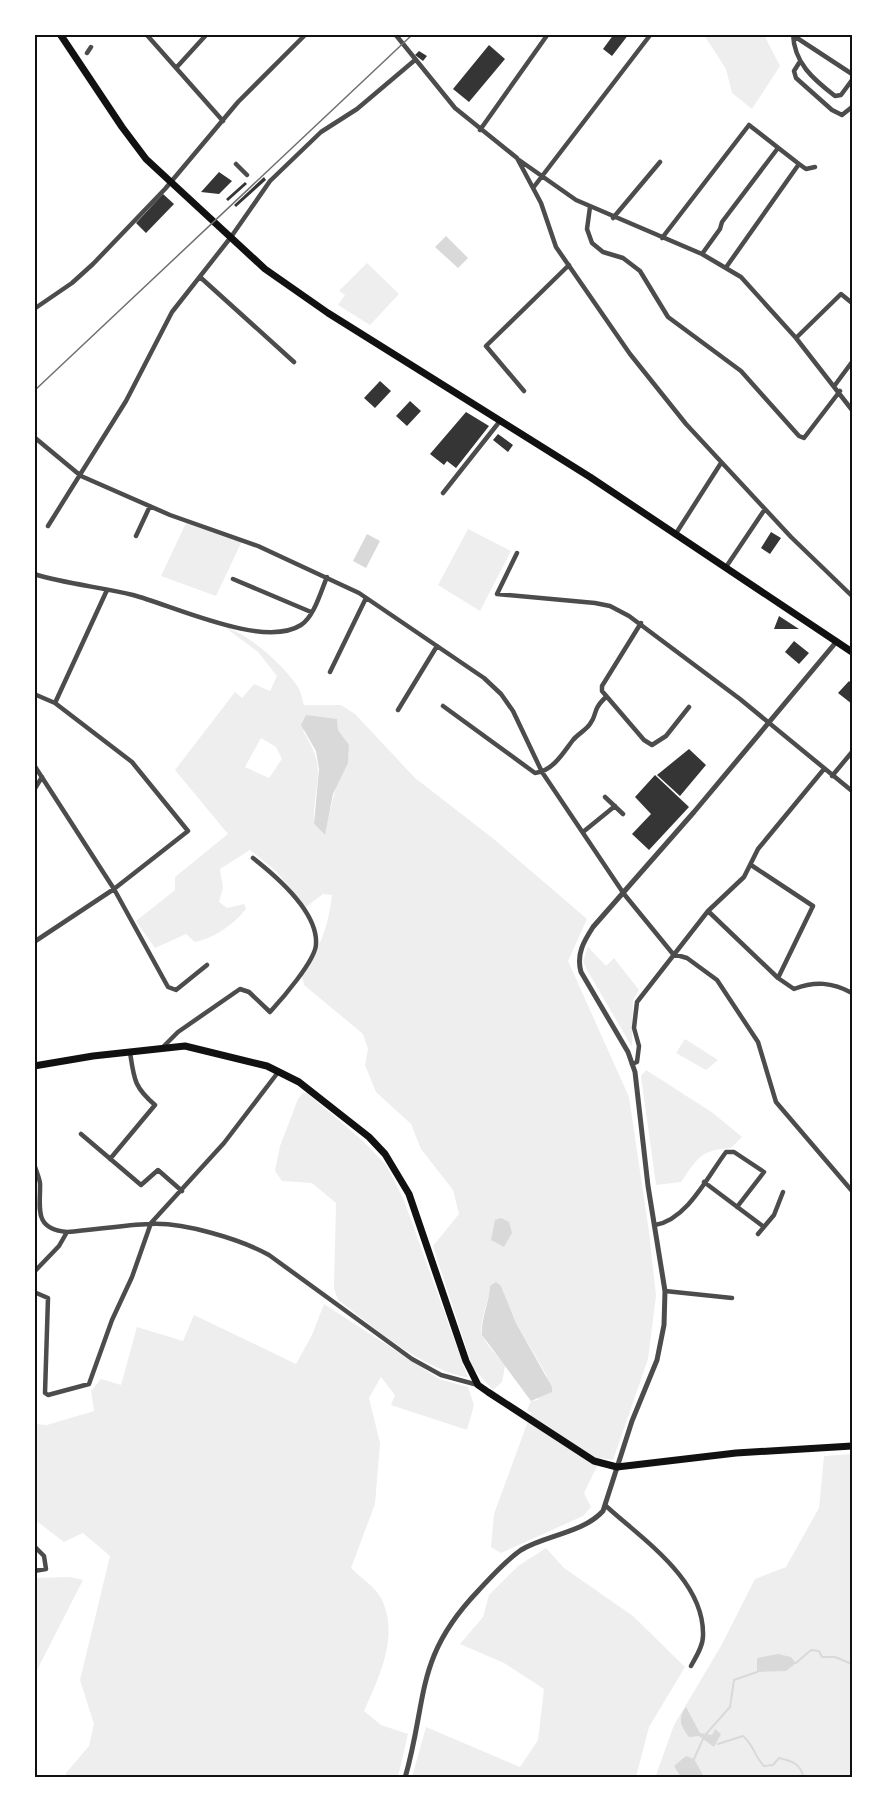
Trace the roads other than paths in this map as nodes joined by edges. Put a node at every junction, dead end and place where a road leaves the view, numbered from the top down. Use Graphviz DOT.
graph roads {
  1 [pos="60,34"];
  2 [pos="146,34"];
  3 [pos="207,34"];
  4 [pos="306,34"];
  5 [pos="395,34"];
  6 [pos="548,34"];
  7 [pos="651,34"];
  8 [pos="794,35"];
  9 [pos="91,47"];
  10 [pos="87,53"];
  11 [pos="416,60"];
  12 [pos="799,63"];
  13 [pos="176,68"];
  14 [pos="852,74"];
  15 [pos="852,80"];
  16 [pos="852,107"];
  17 [pos="223,121"];
  18 [pos="480,130"];
  19 [pos="778,148"];
  20 [pos="517,158"];
  21 [pos="660,162"];
  22 [pos="236,164"];
  23 [pos="799,164"];
  24 [pos="815,167"];
  25 [pos="543,175"];
  26 [pos="247,176"];
  27 [pos="171,181"];
  28 [pos="533,188"];
  29 [pos="590,207"];
  30 [pos="613,218"];
  31 [pos="231,237"];
  32 [pos="662,238"];
  33 [pos="702,254"];
  34 [pos="569,265"];
  35 [pos="727,267"];
  36 [pos="200,277"];
  37 [pos="852,303"];
  38 [pos="34,309"];
  39 [pos="796,338"];
  40 [pos="294,362"];
  41 [pos="852,362"];
  42 [pos="847,370"];
  43 [pos="852,374"];
  44 [pos="835,385"];
  45 [pos="524,391"];
  46 [pos="840,391"];
  47 [pos="852,410"];
  48 [pos="500,421"];
  49 [pos="34,437"];
  50 [pos="39,441"];
  51 [pos="34,448"];
  52 [pos="721,463"];
  53 [pos="81,476"];
  54 [pos="443,493"];
  55 [pos="150,506"];
  56 [pos="765,509"];
  57 [pos="48,526"];
  58 [pos="675,535"];
  59 [pos="136,536"];
  60 [pos="517,553"];
  61 [pos="726,567"];
  62 [pos="36,575"];
  63 [pos="327,577"];
  64 [pos="233,579"];
  65 [pos="34,583"];
  66 [pos="107,590"];
  67 [pos="852,596"];
  68 [pos="366,597"];
  69 [pos="311,612"];
  70 [pos="640,623"];
  71 [pos="837,641"];
  72 [pos="437,646"];
  73 [pos="852,652"];
  74 [pos="330,672"];
  75 [pos="34,694"];
  76 [pos="606,697"];
  77 [pos="55,703"];
  78 [pos="443,706"];
  79 [pos="689,706"];
  80 [pos="398,710"];
  81 [pos="770,723"];
  82 [pos="852,752"];
  83 [pos="34,765"];
  84 [pos="824,769"];
  85 [pos="542,772"];
  86 [pos="832,776"];
  87 [pos="42,777"];
  88 [pos="34,790"];
  89 [pos="852,791"];
  90 [pos="605,797"];
  91 [pos="615,806"];
  92 [pos="623,814"];
  93 [pos="583,832"];
  94 [pos="253,858"];
  95 [pos="751,865"];
  96 [pos="114,890"];
  97 [pos="624,894"];
  98 [pos="708,910"];
  99 [pos="34,942"];
  100 [pos="672,954"];
  101 [pos="207,965"];
  102 [pos="778,978"];
  103 [pos="852,993"];
  104 [pos="163,1047"];
  105 [pos="129,1052"];
  106 [pos="632,1064"];
  107 [pos="34,1066"];
  108 [pos="279,1070"];
  109 [pos="81,1134"];
  110 [pos="110,1159"];
  111 [pos="34,1164"];
  112 [pos="704,1182"];
  113 [pos="182,1191"];
  114 [pos="852,1191"];
  115 [pos="783,1192"];
  116 [pos="737,1207"];
  117 [pos="151,1223"];
  118 [pos="655,1225"];
  119 [pos="764,1227"];
  120 [pos="67,1232"];
  121 [pos="758,1234"];
  122 [pos="34,1272"];
  123 [pos="665,1291"];
  124 [pos="34,1292"];
  125 [pos="732,1298"];
  126 [pos="478,1385"];
  127 [pos="852,1446"];
  128 [pos="617,1467"];
  129 [pos="606,1506"];
  130 [pos="34,1546"];
  131 [pos="34,1571"];
  132 [pos="691,1666"];
  133 [pos="405,1778"];
  1 -- 27 [label="main road"];
  2 -- 13 [label="street"];
  3 -- 13 [label="street"];
  4 -- 17 [label="street"];
  5 -- 11 [label="street"];
  6 -- 18 [label="street"];
  7 -- 25 [label="street"];
  8 -- 12 [label="street"];
  8 -- 14 [label="street"];
  9 -- 10 [label="street"];
  11 -- 18 [label="street"];
  11 -- 31 [label="street"];
  12 -- 15 [label="street"];
  12 -- 16 [label="street"];
  13 -- 17 [label="street"];
  17 -- 27 [label="street"];
  18 -- 20 [label="street"];
  19 -- 23 [label="street"];
  19 -- 32 [label="street"];
  19 -- 33 [label="street"];
  20 -- 25 [label="street"];
  20 -- 28 [label="street"];
  21 -- 30 [label="street"];
  22 -- 26 [label="street"];
  23 -- 24 [label="street"];
  23 -- 35 [label="street"];
  25 -- 28 [label="street"];
  25 -- 29 [label="street"];
  27 -- 31 [label="main road"];
  27 -- 38 [label="street"];
  28 -- 34 [label="street"];
  29 -- 30 [label="street"];
  29 -- 46 [label="street"];
  30 -- 32 [label="street"];
  31 -- 36 [label="street"];
  31 -- 48 [label="main road"];
  32 -- 33 [label="street"];
  33 -- 35 [label="street"];
  34 -- 45 [label="street"];
  34 -- 52 [label="street"];
  35 -- 39 [label="street"];
  36 -- 40 [label="street"];
  36 -- 53 [label="street"];
  37 -- 39 [label="street"];
  39 -- 44 [label="street"];
  41 -- 42 [label="street"];
  42 -- 43 [label="street"];
  42 -- 44 [label="street"];
  44 -- 46 [label="street"];
  46 -- 47 [label="street"];
  48 -- 54 [label="street"];
  48 -- 58 [label="main road"];
  49 -- 50 [label="street"];
  50 -- 51 [label="street"];
  50 -- 53 [label="street"];
  52 -- 56 [label="street"];
  52 -- 58 [label="street"];
  53 -- 55 [label="street"];
  53 -- 57 [label="street"];
  55 -- 59 [label="street"];
  55 -- 63 [label="street"];
  56 -- 61 [label="street"];
  56 -- 67 [label="street"];
  58 -- 61 [label="main road"];
  60 -- 70 [label="street"];
  61 -- 71 [label="main road"];
  62 -- 65 [label="street"];
  62 -- 66 [label="street"];
  63 -- 68 [label="street"];
  63 -- 69 [label="street"];
  64 -- 69 [label="street"];
  66 -- 69 [label="street"];
  66 -- 77 [label="street"];
  68 -- 72 [label="street"];
  68 -- 74 [label="street"];
  70 -- 76 [label="street"];
  70 -- 81 [label="street"];
  71 -- 73 [label="main road"];
  71 -- 81 [label="street"];
  72 -- 80 [label="street"];
  72 -- 85 [label="street"];
  75 -- 77 [label="street"];
  76 -- 79 [label="street"];
  76 -- 85 [label="street"];
  77 -- 96 [label="street"];
  78 -- 85 [label="street"];
  81 -- 84 [label="street"];
  81 -- 97 [label="street"];
  82 -- 86 [label="street"];
  83 -- 87 [label="street"];
  84 -- 86 [label="street"];
  84 -- 95 [label="street"];
  85 -- 93 [label="street"];
  86 -- 89 [label="street"];
  87 -- 88 [label="street"];
  87 -- 96 [label="street"];
  90 -- 91 [label="street"];
  91 -- 92 [label="street"];
  91 -- 93 [label="street"];
  93 -- 97 [label="street"];
  94 -- 104 [label="street"];
  95 -- 98 [label="street"];
  95 -- 102 [label="street"];
  96 -- 99 [label="street"];
  96 -- 101 [label="street"];
  97 -- 100 [label="street"];
  97 -- 106 [label="street"];
  98 -- 100 [label="street"];
  98 -- 102 [label="street"];
  100 -- 106 [label="street"];
  100 -- 114 [label="street"];
  102 -- 103 [label="street"];
  104 -- 105 [label="main road"];
  104 -- 108 [label="main road"];
  105 -- 107 [label="main road"];
  105 -- 110 [label="street"];
  106 -- 118 [label="street"];
  108 -- 113 [label="street"];
  108 -- 126 [label="main road"];
  109 -- 110 [label="street"];
  110 -- 113 [label="street"];
  111 -- 120 [label="street"];
  112 -- 116 [label="street"];
  112 -- 116 [label="street"];
  112 -- 118 [label="street"];
  113 -- 117 [label="street"];
  115 -- 119 [label="street"];
  116 -- 119 [label="street"];
  117 -- 120 [label="street"];
  117 -- 124 [label="street"];
  117 -- 126 [label="street"];
  118 -- 123 [label="street"];
  119 -- 121 [label="street"];
  120 -- 122 [label="street"];
  123 -- 125 [label="street"];
  123 -- 128 [label="street"];
  126 -- 128 [label="main road"];
  127 -- 128 [label="main road"];
  128 -- 129 [label="street"];
  129 -- 132 [label="street"];
  129 -- 133 [label="street"];
  130 -- 131 [label="street"];
}
